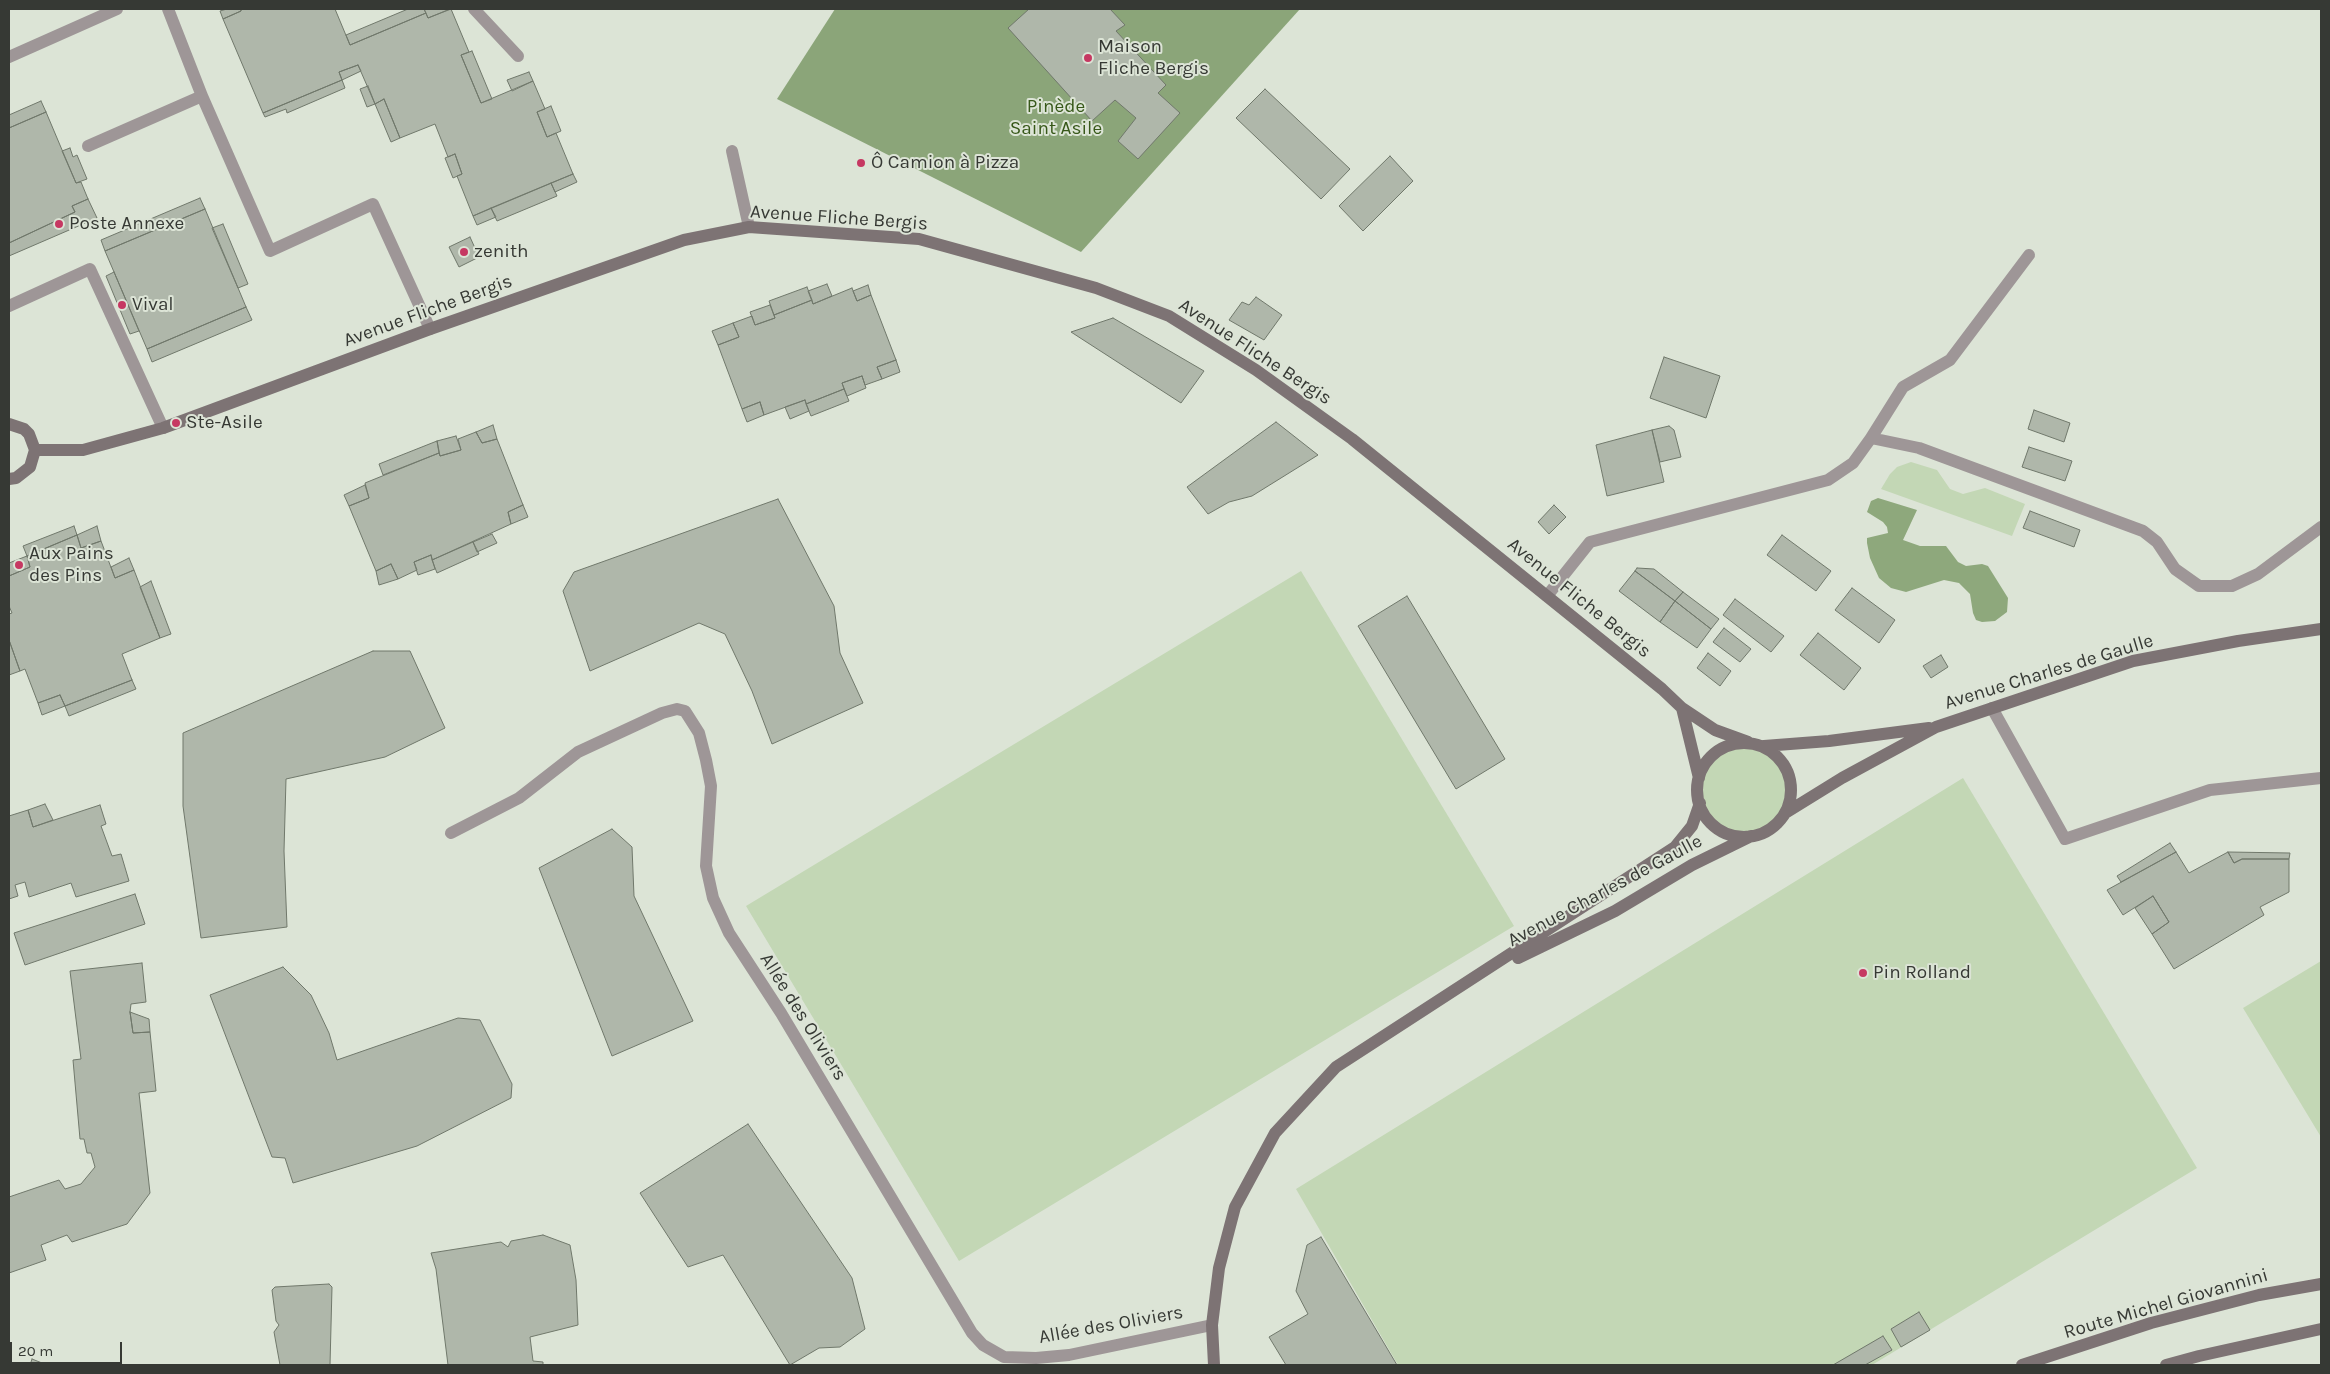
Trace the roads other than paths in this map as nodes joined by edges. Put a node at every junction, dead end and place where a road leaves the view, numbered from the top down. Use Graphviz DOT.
graph roads {
  1 [pos="117,9"];
  2 [pos="168,9"];
  3 [pos="474,9"];
  4 [pos="518,56"];
  5 [pos="9,57"];
  6 [pos="202,96"];
  7 [pos="88,146"];
  8 [pos="732,151"];
  9 [pos="750,228"];
  10 [pos="2029,255"];
  11 [pos="9,306"];
  12 [pos="430,329"];
  13 [pos="9,424"];
  14 [pos="163,428"];
  15 [pos="1870,438"];
  16 [pos="35,450"];
  17 [pos="9,479"];
  18 [pos="2321,527"];
  19 [pos="1547,596"];
  20 [pos="2321,629"];
  21 [pos="1682,708"];
  22 [pos="1992,708"];
  23 [pos="1936,727"];
  24 [pos="1748,742"];
  25 [pos="1764,746"];
  26 [pos="1699,778"];
  27 [pos="2321,778"];
  28 [pos="1700,803"];
  29 [pos="1787,812"];
  30 [pos="451,833"];
  31 [pos="1751,836"];
  32 [pos="1475,979"];
  33 [pos="2321,1284"];
  34 [pos="1212,1325"];
  35 [pos="2321,1329"];
  36 [pos="1214,1365"];
  37 [pos="2022,1365"];
  38 [pos="2166,1365"];
  1 -- 5 [label="street"];
  2 -- 6 [label="street"];
  3 -- 4 [label="street"];
  6 -- 7 [label="street"];
  6 -- 12 [label="street"];
  8 -- 9 [label="street"];
  9 -- 12 [label="street, Avenue Fliche Bergis"];
  9 -- 19 [label="street, Avenue Fliche Bergis"];
  10 -- 15 [label="street"];
  11 -- 14 [label="street"];
  12 -- 14 [label="street, Avenue Fliche Bergis"];
  13 -- 16 [label="street"];
  14 -- 16 [label="street, Avenue Fliche Bergis"];
  15 -- 18 [label="street"];
  15 -- 19 [label="street"];
  16 -- 17 [label="street"];
  19 -- 21 [label="street, Avenue Fliche Bergis"];
  20 -- 22 [label="street, Avenue Charles de Gaulle"];
  21 -- 24 [label="street, Avenue Fliche Bergis"];
  21 -- 26 [label="street"];
  22 -- 23 [label="street, Avenue Charles de Gaulle"];
  22 -- 27 [label="street"];
  23 -- 25 [label="street, Avenue Charles de Gaulle"];
  23 -- 29 [label="street, Avenue Charles de Gaulle"];
  24 -- 25 [label="street"];
  24 -- 26 [label="street"];
  25 -- 29 [label="street"];
  26 -- 28 [label="street"];
  28 -- 31 [label="street"];
  28 -- 32 [label="street, Avenue Charles de Gaulle"];
  29 -- 31 [label="street"];
  30 -- 34 [label="street, Allée des Oliviers"];
  31 -- 32 [label="street, Avenue Charles de Gaulle"];
  32 -- 34 [label="street, Avenue Charles de Gaulle"];
  33 -- 37 [label="street, Route Michel Giovannini"];
  34 -- 36 [label="street, Avenue Charles de Gaulle"];
  35 -- 38 [label="street"];
}
